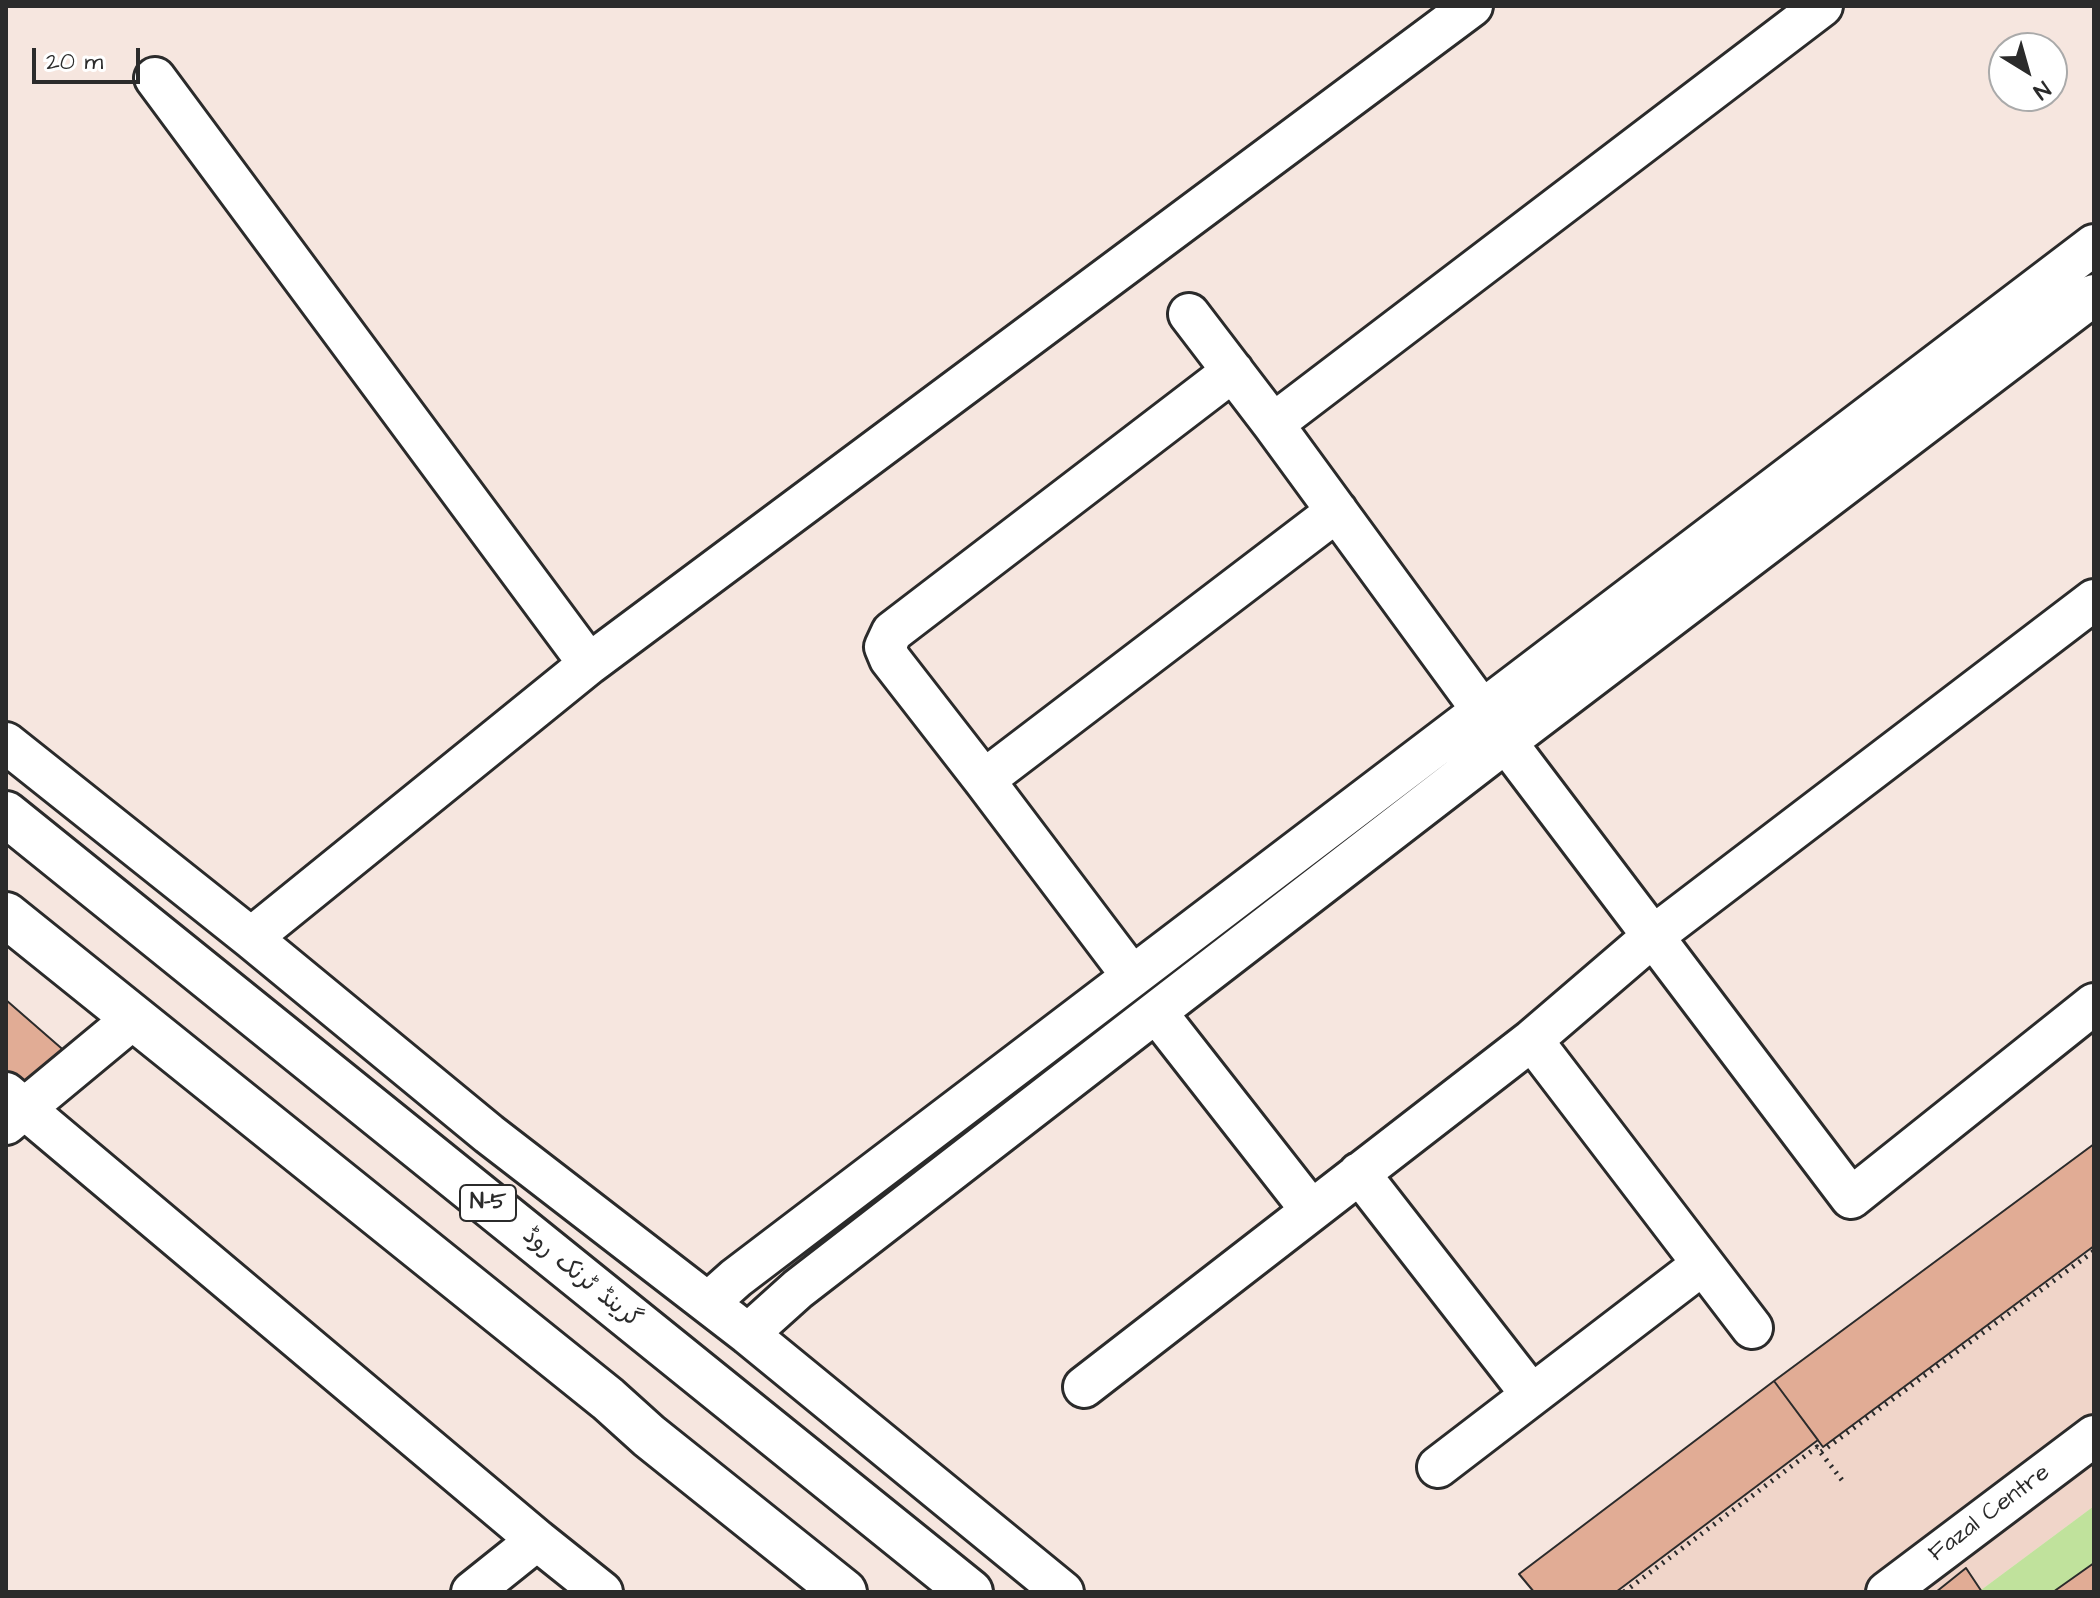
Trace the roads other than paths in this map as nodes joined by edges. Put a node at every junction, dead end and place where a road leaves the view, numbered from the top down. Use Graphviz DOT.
graph roads {
  1 [pos="1472,6"];
  2 [pos="1796,14"];
  3 [pos="155,78"];
  4 [pos="2094,245"];
  5 [pos="2094,295"];
  6 [pos="1189,314"];
  7 [pos="1233,371"];
  8 [pos="1273,424"];
  9 [pos="1337,511"];
  10 [pos="2094,600"];
  11 [pos="589,664"];
  12 [pos="1482,710"];
  13 [pos="1506,742"];
  14 [pos="6,743"];
  15 [pos="984,780"];
  16 [pos="6,814"];
  17 [pos="6,915"];
  18 [pos="1652,937"];
  19 [pos="251,938"];
  20 [pos="1132,976"];
  21 [pos="2094,1004"];
  22 [pos="1156,1012"];
  23 [pos="135,1017"];
  24 [pos="1532,1040"];
  25 [pos="12,1109"];
  26 [pos="1359,1173"];
  27 [pos="1311,1210"];
  28 [pos="1703,1264"];
  29 [pos="708,1303"];
  30 [pos="1752,1328"];
  31 [pos="748,1334"];
  32 [pos="1084,1387"];
  33 [pos="1531,1394"];
  34 [pos="2094,1436"];
  35 [pos="1438,1467"];
  36 [pos="537,1540"];
  37 [pos="472,1592"];
  38 [pos="602,1592"];
  39 [pos="844,1592"];
  40 [pos="970,1592"];
  41 [pos="1063,1592"];
  42 [pos="1887,1592"];
  1 -- 11 [label="street"];
  2 -- 8 [label="street"];
  3 -- 11 [label="street"];
  4 -- 12 [label="street"];
  5 -- 13 [label="street"];
  6 -- 7 [label="street"];
  7 -- 8 [label="street"];
  7 -- 15 [label="street"];
  8 -- 9 [label="street"];
  9 -- 12 [label="street"];
  9 -- 15 [label="street"];
  10 -- 18 [label="street"];
  11 -- 19 [label="street"];
  12 -- 20 [label="street"];
  13 -- 18 [label="street"];
  13 -- 22 [label="street"];
  14 -- 19 [label="street"];
  15 -- 20 [label="street"];
  16 -- 40 [label="highway, گرینڈ ٹرنک روڈ / N-5"];
  17 -- 23 [label="highway"];
  18 -- 21 [label="street"];
  18 -- 24 [label="street"];
  19 -- 29 [label="street"];
  20 -- 29 [label="street"];
  22 -- 27 [label="street"];
  22 -- 31 [label="street"];
  23 -- 25 [label="street"];
  23 -- 39 [label="highway"];
  24 -- 26 [label="street"];
  24 -- 28 [label="street"];
  25 -- 36 [label="street"];
  26 -- 27 [label="street"];
  26 -- 33 [label="street"];
  27 -- 32 [label="street"];
  28 -- 30 [label="street"];
  28 -- 33 [label="street"];
  29 -- 31 [label="street"];
  31 -- 41 [label="street"];
  33 -- 35 [label="street"];
  34 -- 42 [label="street, Fazal Centre"];
  36 -- 37 [label="street"];
  36 -- 38 [label="street"];
}
